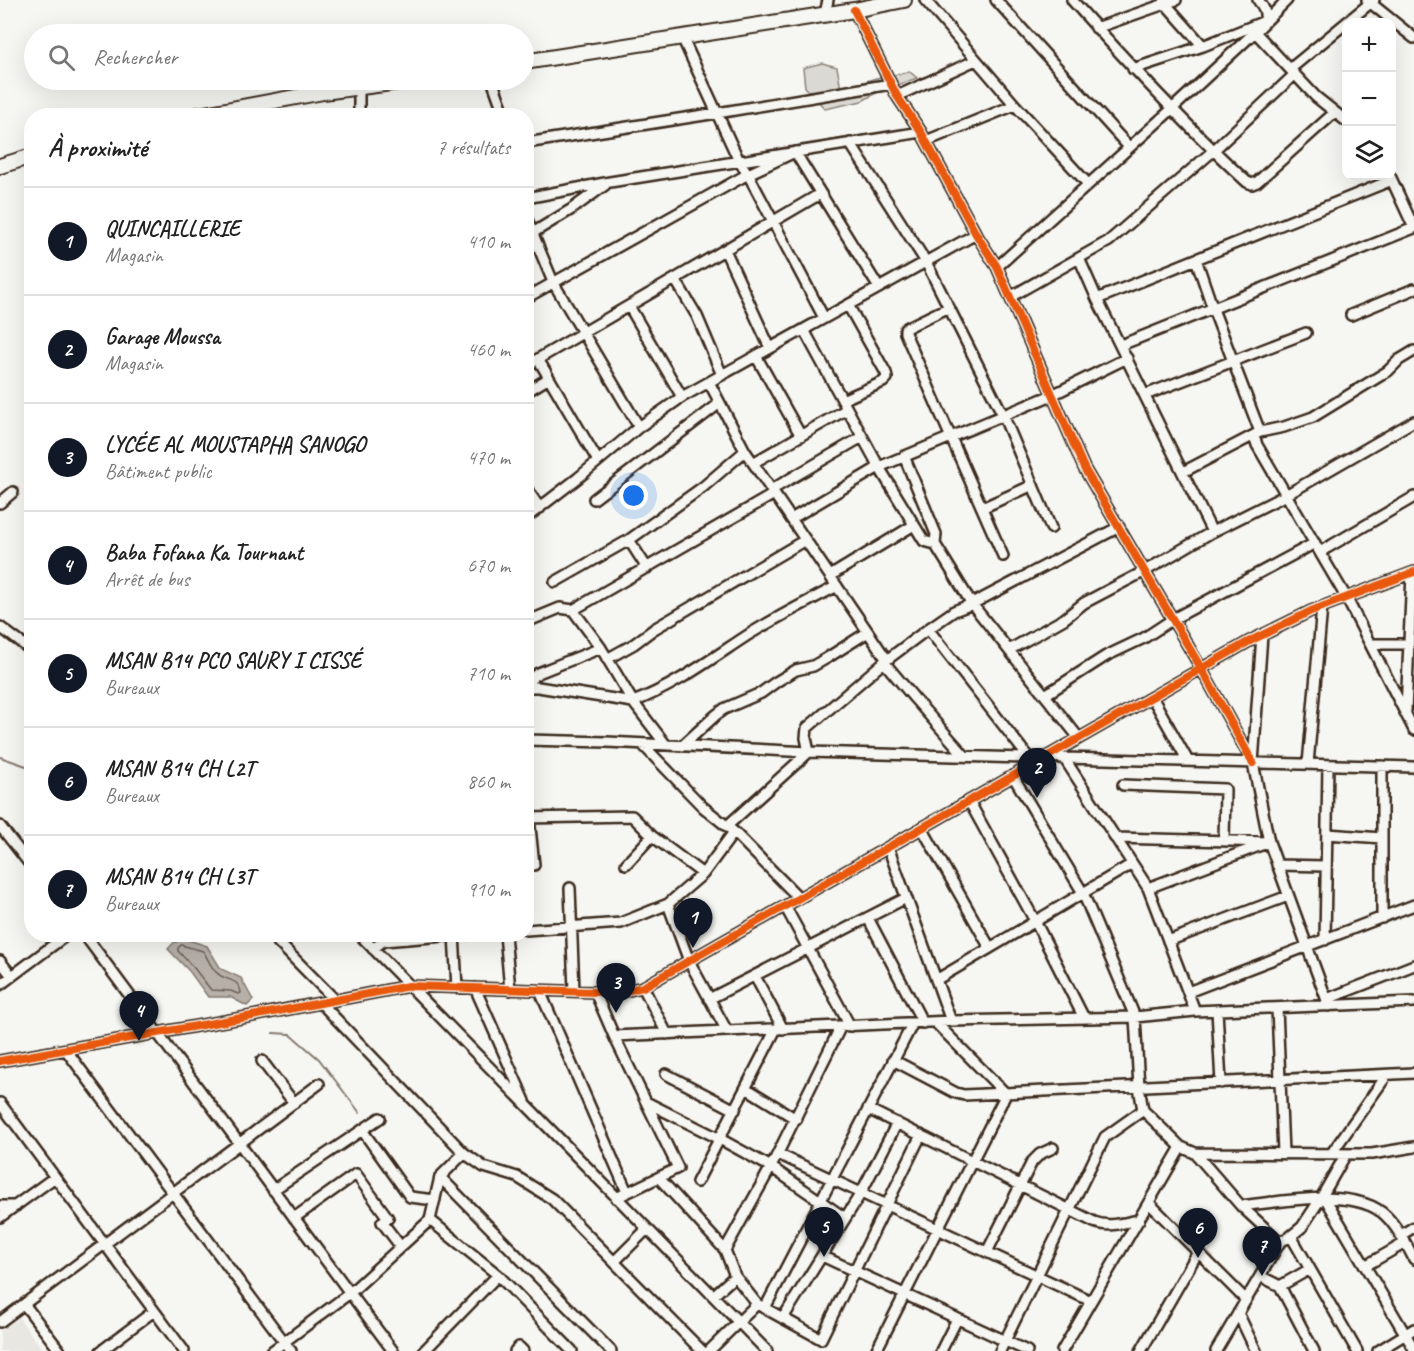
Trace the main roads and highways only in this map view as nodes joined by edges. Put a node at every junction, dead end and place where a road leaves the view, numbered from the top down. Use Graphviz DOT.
graph roads {
  1 [pos="904,0"];
  2 [pos="826,7"];
  3 [pos="534,60"];
  4 [pos="341,90"];
  5 [pos="237,108"];
  6 [pos="24,158"];
  7 [pos="0,166"];
  1 -- 2 [label="highway"];
  2 -- 3 [label="highway"];
  4 -- 5 [label="highway"];
  6 -- 7 [label="highway"];
}
